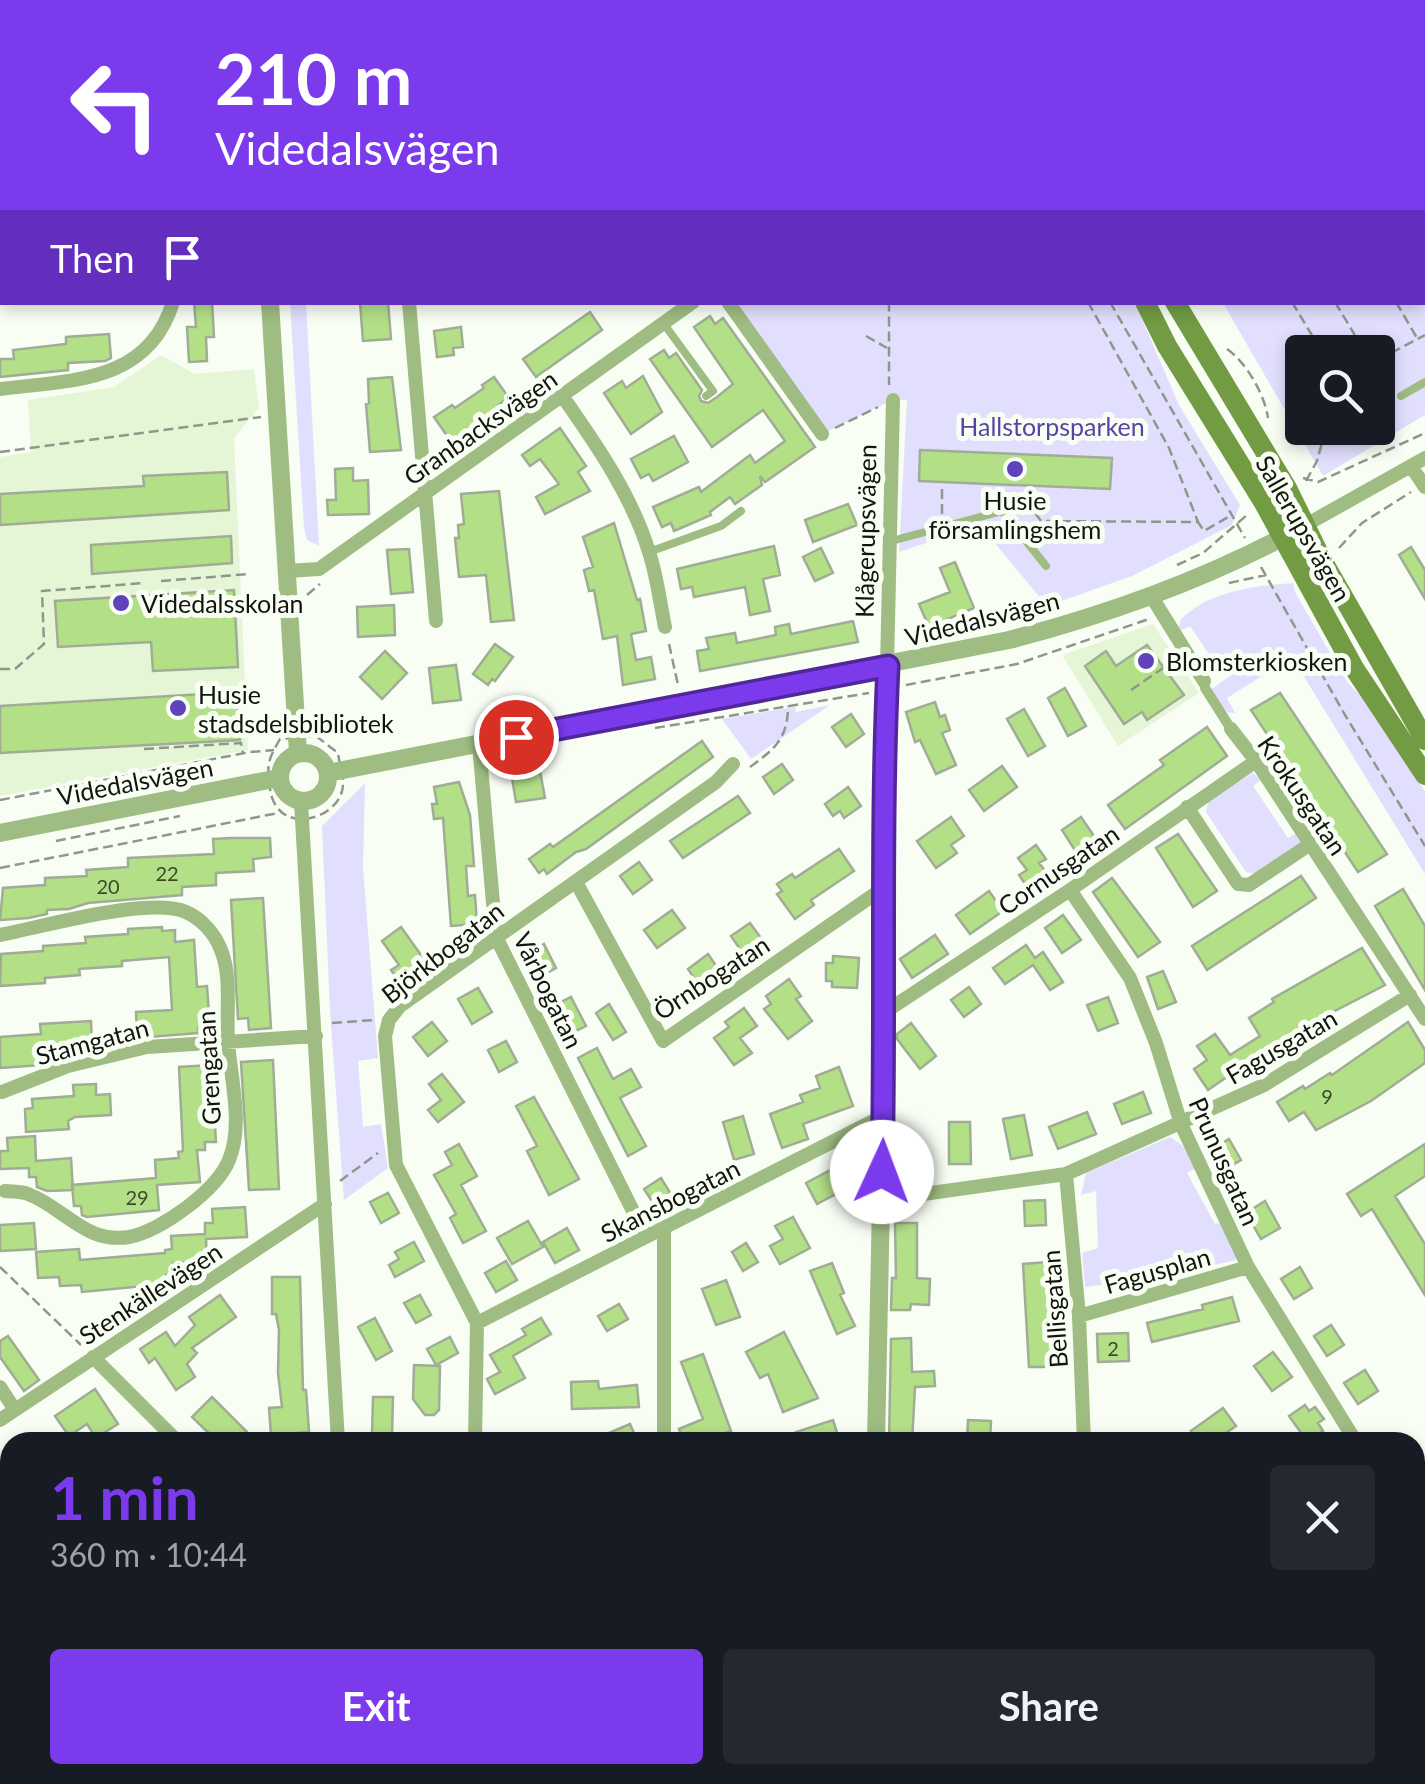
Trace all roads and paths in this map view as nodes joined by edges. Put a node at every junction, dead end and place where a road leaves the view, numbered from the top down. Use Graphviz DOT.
graph roads {
  1 [pos="172,305"];
  2 [pos="270,305"];
  3 [pos="408,305"];
  4 [pos="689,305"];
  5 [pos="730,305"];
  6 [pos="888,305"];
  7 [pos="1090,305"];
  8 [pos="1112,305"];
  9 [pos="1146,305"];
  10 [pos="1177,305"];
  11 [pos="1294,305"];
  12 [pos="1337,305"];
  13 [pos="1398,305"];
  14 [pos="664,324"];
  15 [pos="1312,335"];
  16 [pos="1355,335"];
  17 [pos="1425,335"];
  18 [pos="866,336"];
  19 [pos="1418,339"];
  20 [pos="888,349"];
  21 [pos="1395,351"];
  22 [pos="1425,382"];
  23 [pos="0,389"];
  24 [pos="706,396"];
  25 [pos="1402,396"];
  26 [pos="563,397"];
  27 [pos="893,400"];
  28 [pos="277,415"];
  29 [pos="1425,433"];
  30 [pos="822,434"];
  31 [pos="1320,445"];
  32 [pos="0,452"];
  33 [pos="1418,462"];
  34 [pos="1308,480"];
  35 [pos="1318,482"];
  36 [pos="942,486"];
  37 [pos="1424,486"];
  38 [pos="426,492"];
  39 [pos="1028,504"];
  40 [pos="741,510"];
  41 [pos="1002,511"];
  42 [pos="1231,516"];
  43 [pos="1198,522"];
  44 [pos="1237,523"];
  45 [pos="1304,526"];
  46 [pos="942,527"];
  47 [pos="1283,538"];
  48 [pos="888,542"];
  49 [pos="1339,548"];
  50 [pos="650,552"];
  51 [pos="1046,566"];
  52 [pos="286,571"];
  53 [pos="250,574"];
  54 [pos="161,581"];
  55 [pos="144,582"];
  56 [pos="1228,584"];
  57 [pos="1150,594"];
  58 [pos="1160,614"];
  59 [pos="436,621"];
  60 [pos="666,628"];
  61 [pos="1186,653"];
  62 [pos="888,666"];
  63 [pos="0,669"];
  64 [pos="1204,681"];
  65 [pos="886,689"];
  66 [pos="1132,690"];
  67 [pos="679,692"];
  68 [pos="788,704"];
  69 [pos="654,728"];
  70 [pos="1231,729"];
  71 [pos="1425,740"];
  72 [pos="479,744"];
  73 [pos="144,749"];
  74 [pos="274,750"];
  75 [pos="298,753"];
  76 [pos="243,754"];
  77 [pos="1256,761"];
  78 [pos="733,764"];
  79 [pos="328,773"];
  80 [pos="1425,775"];
  81 [pos="279,778"];
  82 [pos="0,800"];
  83 [pos="301,802"];
  84 [pos="1187,807"];
  85 [pos="278,813"];
  86 [pos="188,815"];
  87 [pos="0,833"];
  88 [pos="53,842"];
  89 [pos="1309,844"];
  90 [pos="1425,846"];
  91 [pos="0,868"];
  92 [pos="576,882"];
  93 [pos="882,889"];
  94 [pos="1070,890"];
  95 [pos="0,935"];
  96 [pos="496,937"];
  97 [pos="1410,995"];
  98 [pos="885,1012"];
  99 [pos="1425,1019"];
  100 [pos="389,1020"];
  101 [pos="316,1029"];
  102 [pos="228,1041"];
  103 [pos="2,1092"];
  104 [pos="883,1116"];
  105 [pos="1181,1124"];
  106 [pos="393,1146"];
  107 [pos="1066,1174"];
  108 [pos="5,1191"];
  109 [pos="881,1200"];
  110 [pos="325,1204"];
  111 [pos="664,1228"];
  112 [pos="646,1237"];
  113 [pos="1248,1267"];
  114 [pos="0,1268"];
  115 [pos="1079,1316"];
  116 [pos="477,1323"];
  117 [pos="93,1357"];
  118 [pos="0,1386"];
  119 [pos="16,1410"];
  120 [pos="0,1420"];
  121 [pos="168,1432"];
  122 [pos="337,1432"];
  123 [pos="474,1432"];
  124 [pos="664,1432"];
  125 [pos="876,1432"];
  126 [pos="1084,1432"];
  127 [pos="1350,1432"];
  1 -- 23 [label="street"];
  2 -- 28 [label="street"];
  3 -- 38 [label="street"];
  4 -- 14 [label="street, Granbacksvägen"];
  5 -- 30 [label="street"];
  6 -- 20 [label="path"];
  7 -- 43 [label="path"];
  8 -- 42 [label="path"];
  9 -- 47 [label="main road, Sallerupsvägen"];
  10 -- 45 [label="main road, Sallerupsvägen"];
  11 -- 15 [label="path"];
  12 -- 16 [label="path"];
  13 -- 19 [label="path"];
  14 -- 24 [label="lane"];
  14 -- 26 [label="street, Granbacksvägen"];
  17 -- 19 [label="path"];
  18 -- 20 [label="path"];
  19 -- 21 [label="path"];
  20 -- 27 [label="path"];
  22 -- 25 [label="lane"];
  26 -- 38 [label="street, Granbacksvägen"];
  26 -- 50 [label="street"];
  27 -- 30 [label="path"];
  27 -- 48 [label="street, Klågerupsvägen"];
  28 -- 32 [label="path"];
  28 -- 52 [label="street"];
  29 -- 35 [label="path"];
  31 -- 34 [label="path"];
  33 -- 37 [label="street"];
  33 -- 45 [label="street"];
  36 -- 46 [label="path"];
  37 -- 49 [label="path"];
  38 -- 52 [label="street, Granbacksvägen"];
  38 -- 59 [label="street"];
  39 -- 41 [label="lane"];
  39 -- 43 [label="path"];
  40 -- 50 [label="lane"];
  41 -- 46 [label="lane"];
  41 -- 51 [label="lane"];
  42 -- 43 [label="path"];
  42 -- 44 [label="path"];
  45 -- 47 [label="street, Videdalsvägen"];
  45 -- 71 [label="main road, Sallerupsvägen"];
  46 -- 48 [label="lane"];
  47 -- 57 [label="street, Videdalsvägen"];
  47 -- 80 [label="main road, Sallerupsvägen"];
  48 -- 62 [label="street, Klågerupsvägen"];
  50 -- 60 [label="street"];
  52 -- 75 [label="street"];
  53 -- 54 [label="path"];
  55 -- 63 [label="path"];
  56 -- 90 [label="path"];
  57 -- 58 [label="street, Krokusgatan"];
  57 -- 62 [label="street, Videdalsvägen"];
  58 -- 61 [label="street, Krokusgatan"];
  58 -- 65 [label="path"];
  60 -- 67 [label="path"];
  61 -- 64 [label="street, Krokusgatan"];
  61 -- 66 [label="path"];
  62 -- 65 [label="street, Klågerupsvägen"];
  62 -- 72 [label="street, Videdalsvägen"];
  64 -- 70 [label="street, Krokusgatan"];
  65 -- 68 [label="path"];
  65 -- 93 [label="street, Klågerupsvägen"];
  68 -- 69 [label="path"];
  68 -- 78 [label="path"];
  70 -- 77 [label="street, Krokusgatan"];
  72 -- 79 [label="street, Videdalsvägen"];
  72 -- 96 [label="street, Vårbogatan"];
  73 -- 76 [label="path"];
  74 -- 76 [label="path"];
  75 -- 79 [label="street"];
  75 -- 81 [label="street"];
  76 -- 82 [label="path"];
  77 -- 84 [label="street, Cornusgatan"];
  77 -- 89 [label="street, Krokusgatan"];
  78 -- 92 [label="street, Björkbogatan"];
  79 -- 83 [label="street"];
  81 -- 83 [label="street"];
  81 -- 87 [label="street, Videdalsvägen"];
  83 -- 101 [label="street"];
  84 -- 89 [label="street"];
  84 -- 94 [label="street, Cornusgatan"];
  85 -- 91 [label="path"];
  86 -- 88 [label="path"];
  89 -- 97 [label="street, Krokusgatan"];
  92 -- 93 [label="street, Örnbogatan"];
  92 -- 96 [label="street, Björkbogatan"];
  93 -- 98 [label="street, Klågerupsvägen"];
  94 -- 98 [label="street, Cornusgatan"];
  94 -- 105 [label="street, Prunusgatan"];
  95 -- 102 [label="street, Grengatan"];
  96 -- 100 [label="street, Björkbogatan"];
  96 -- 112 [label="street, Vårbogatan"];
  97 -- 99 [label="street, Krokusgatan"];
  97 -- 105 [label="street, Fagusgatan"];
  98 -- 104 [label="street, Klågerupsvägen"];
  100 -- 101 [label="path"];
  100 -- 106 [label="street, Björkbogatan"];
  101 -- 102 [label="street, Stamgatan"];
  101 -- 110 [label="street"];
  102 -- 103 [label="street, Stamgatan"];
  102 -- 108 [label="street, Grengatan"];
  104 -- 109 [label="street, Klågerupsvägen"];
  104 -- 111 [label="street, Skansbogatan"];
  105 -- 107 [label="street, Fagusgatan"];
  105 -- 113 [label="street, Prunusgatan"];
  106 -- 110 [label="path"];
  106 -- 116 [label="street, Björkbogatan"];
  107 -- 109 [label="street, Fagusgatan"];
  107 -- 115 [label="street, Bellisgatan"];
  109 -- 125 [label="street, Klågerupsvägen"];
  110 -- 117 [label="street, Stenkällevägen"];
  110 -- 122 [label="street"];
  111 -- 112 [label="street, Skansbogatan"];
  111 -- 124 [label="street"];
  112 -- 116 [label="street, Skansbogatan"];
  113 -- 115 [label="street, Fagusplan"];
  113 -- 127 [label="street, Prunusgatan"];
  114 -- 117 [label="path"];
  115 -- 126 [label="street, Bellisgatan"];
  116 -- 123 [label="street, Björkbogatan"];
  117 -- 119 [label="street, Stenkällevägen"];
  117 -- 121 [label="street"];
  118 -- 119 [label="street"];
  119 -- 120 [label="street, Stenkällevägen"];
}
